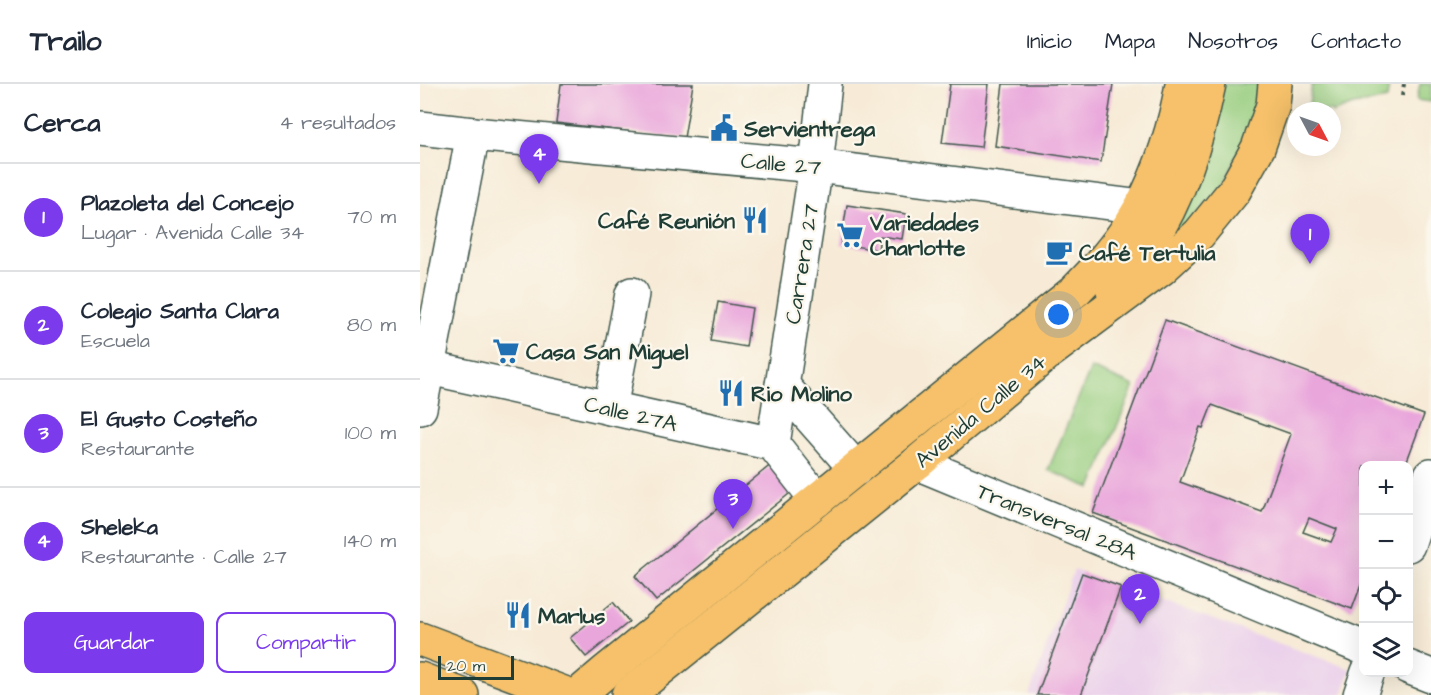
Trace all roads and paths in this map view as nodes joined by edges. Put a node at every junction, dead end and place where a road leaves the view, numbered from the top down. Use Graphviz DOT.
graph roads {
  1 [pos="825,84"];
  2 [pos="1182,84"];
  3 [pos="1209,84"];
  4 [pos="1275,84"];
  5 [pos="1404,84"];
  6 [pos="1402,96"];
  7 [pos="420,128"];
  8 [pos="473,134"];
  9 [pos="816,166"];
  10 [pos="1142,207"];
  11 [pos="632,294"];
  12 [pos="1049,352"];
  13 [pos="424,367"];
  14 [pos="782,385"];
  15 [pos="420,408"];
  16 [pos="610,408"];
  17 [pos="773,444"];
  18 [pos="918,463"];
  19 [pos="856,469"];
  20 [pos="1431,475"];
  21 [pos="817,500"];
  22 [pos="1413,530"];
  23 [pos="420,639"];
  24 [pos="1359,646"];
  25 [pos="1413,669"];
  26 [pos="1431,676"];
  27 [pos="1366,677"];
  28 [pos="420,678"];
  29 [pos="462,695"];
  30 [pos="569,695"];
  31 [pos="578,695"];
  32 [pos="628,695"];
  33 [pos="1360,695"];
  1 -- 9 [label="street, Carrera 27"];
  2 -- 10 [label="main road, Avenida Calle 34"];
  3 -- 12 [label="main road"];
  4 -- 12 [label="main road, Avenida Calle 34"];
  5 -- 6 [label="path"];
  7 -- 8 [label="street, Calle 27"];
  8 -- 9 [label="street, Calle 27"];
  8 -- 13 [label="street"];
  9 -- 10 [label="street, Calle 27"];
  9 -- 14 [label="street, Carrera 27"];
  10 -- 19 [label="main road, Avenida Calle 34"];
  11 -- 16 [label="street"];
  12 -- 18 [label="main road, Avenida Calle 34"];
  13 -- 15 [label="street"];
  13 -- 16 [label="street, Calle 27A"];
  14 -- 17 [label="street, Carrera 27"];
  14 -- 19 [label="street"];
  16 -- 17 [label="street, Calle 27A"];
  17 -- 21 [label="street"];
  18 -- 24 [label="street, Transversal 28A"];
  18 -- 32 [label="main road, Avenida Calle 34"];
  19 -- 21 [label="main road, Avenida Calle 34"];
  20 -- 22 [label="street"];
  21 -- 31 [label="main road, Avenida Calle 34"];
  23 -- 30 [label="main road"];
  25 -- 26 [label="street"];
  27 -- 33 [label="street"];
  28 -- 29 [label="main road"];
}
